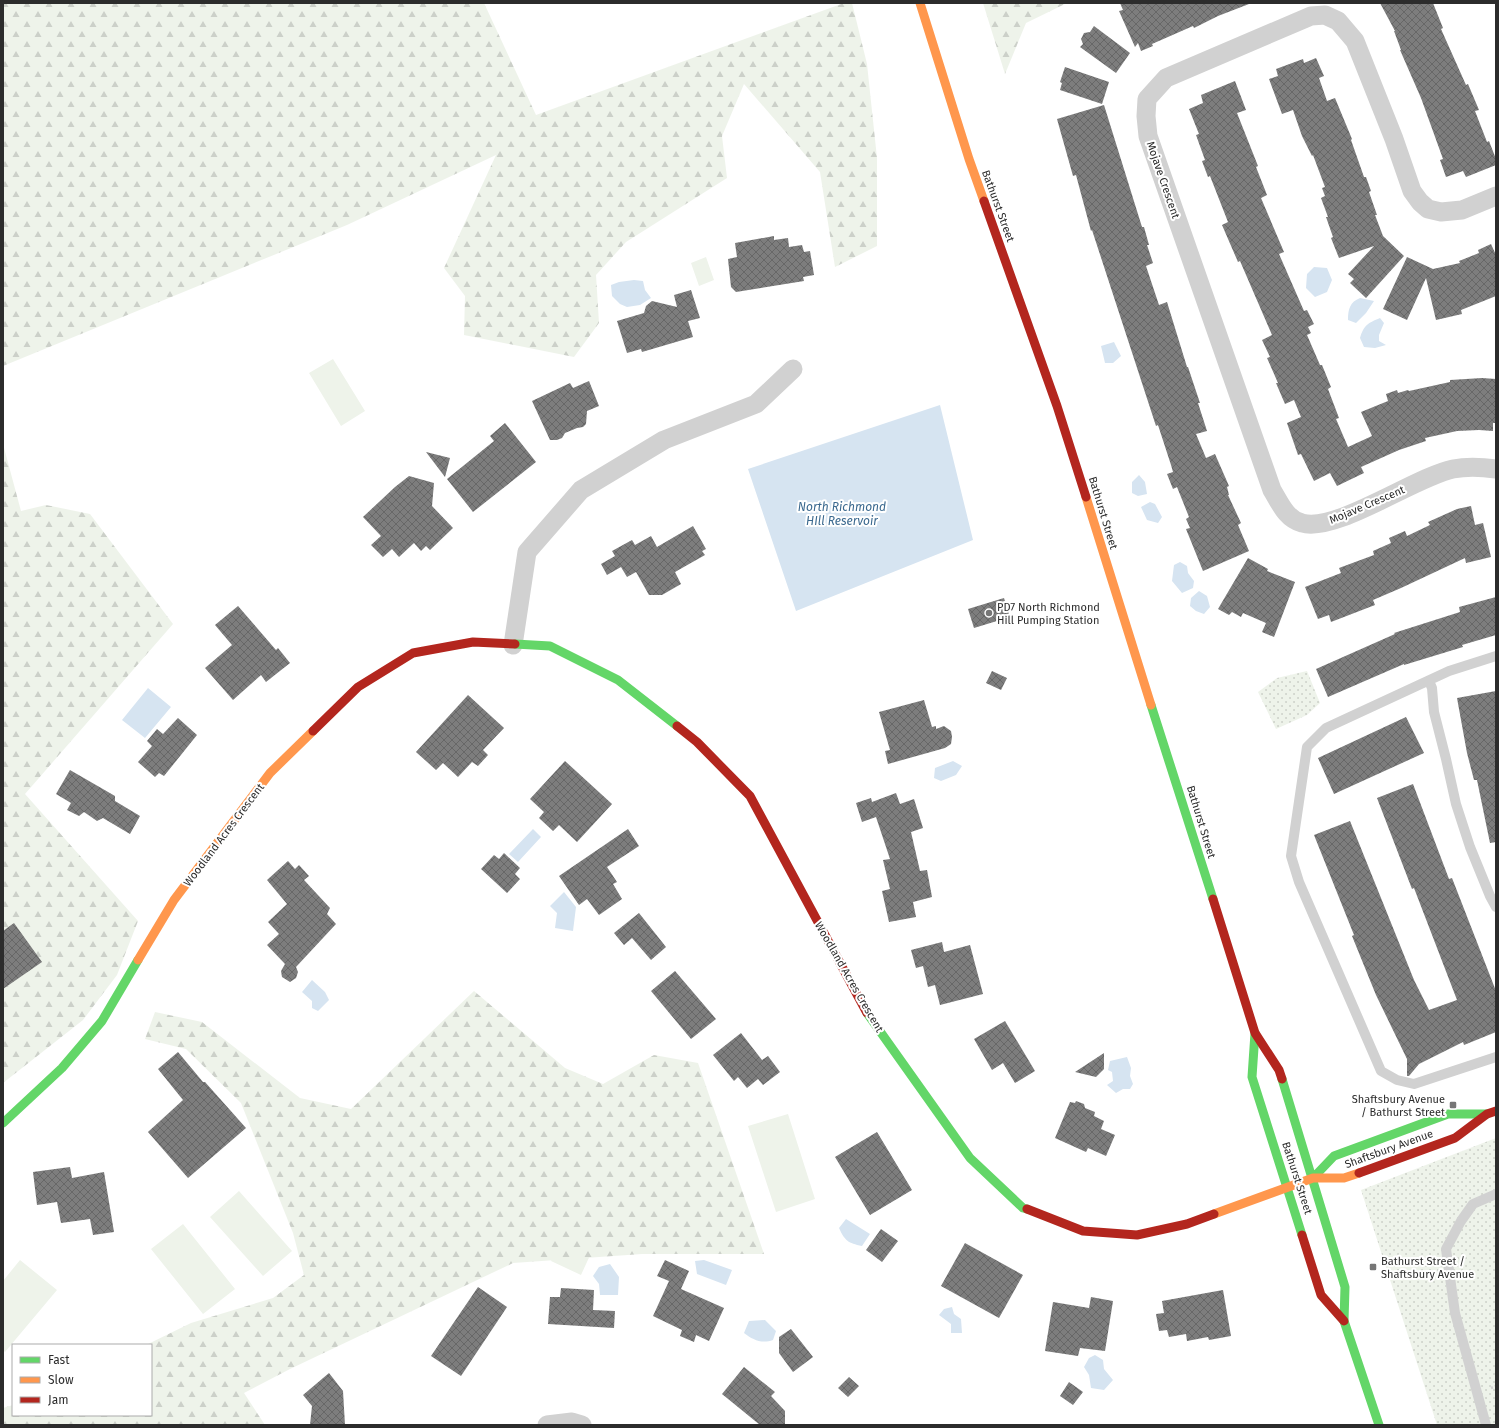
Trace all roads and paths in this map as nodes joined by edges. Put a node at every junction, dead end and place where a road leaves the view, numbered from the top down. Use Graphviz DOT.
graph roads {
  1 [pos="920,3"];
  2 [pos="1496,196"];
  3 [pos="793,369"];
  4 [pos="1496,469"];
  5 [pos="513,645"];
  6 [pos="1496,656"];
  7 [pos="1429,681"];
  8 [pos="1496,907"];
  9 [pos="1254,1033"];
  10 [pos="1496,1057"];
  11 [pos="1496,1111"];
  12 [pos="1487,1114"];
  13 [pos="3,1124"];
  14 [pos="1312,1178"];
  15 [pos="1288,1187"];
  16 [pos="1496,1194"];
  17 [pos="1344,1321"];
  18 [pos="1496,1386"];
  19 [pos="1491,1388"];
  20 [pos="547,1425"];
  21 [pos="582,1425"];
  22 [pos="1379,1425"];
  23 [pos="1486,1425"];
  1 -- 9 [label="street, Bathurst Street"];
  2 -- 4 [label="street, Mojave Crescent"];
  3 -- 5 [label="street"];
  5 -- 13 [label="street, Woodland Acres Crescent"];
  5 -- 15 [label="street, Woodland Acres Crescent"];
  6 -- 7 [label="lane"];
  7 -- 8 [label="lane"];
  7 -- 10 [label="lane"];
  9 -- 14 [label="street, Bathurst Street"];
  9 -- 15 [label="street, Bathurst Street"];
  11 -- 12 [label="street, Shaftsbury Avenue"];
  12 -- 14 [label="street, Shaftsbury Avenue"];
  12 -- 14 [label="street, Shaftsbury Avenue"];
  14 -- 15 [label="street, Woodland Acres Crescent"];
  14 -- 17 [label="street, Bathurst Street"];
  15 -- 17 [label="street, Bathurst Street"];
  16 -- 23 [label="lane"];
  17 -- 22 [label="street, Bathurst Street"];
  18 -- 19 [label="path"];
  20 -- 21 [label="street"];
}
